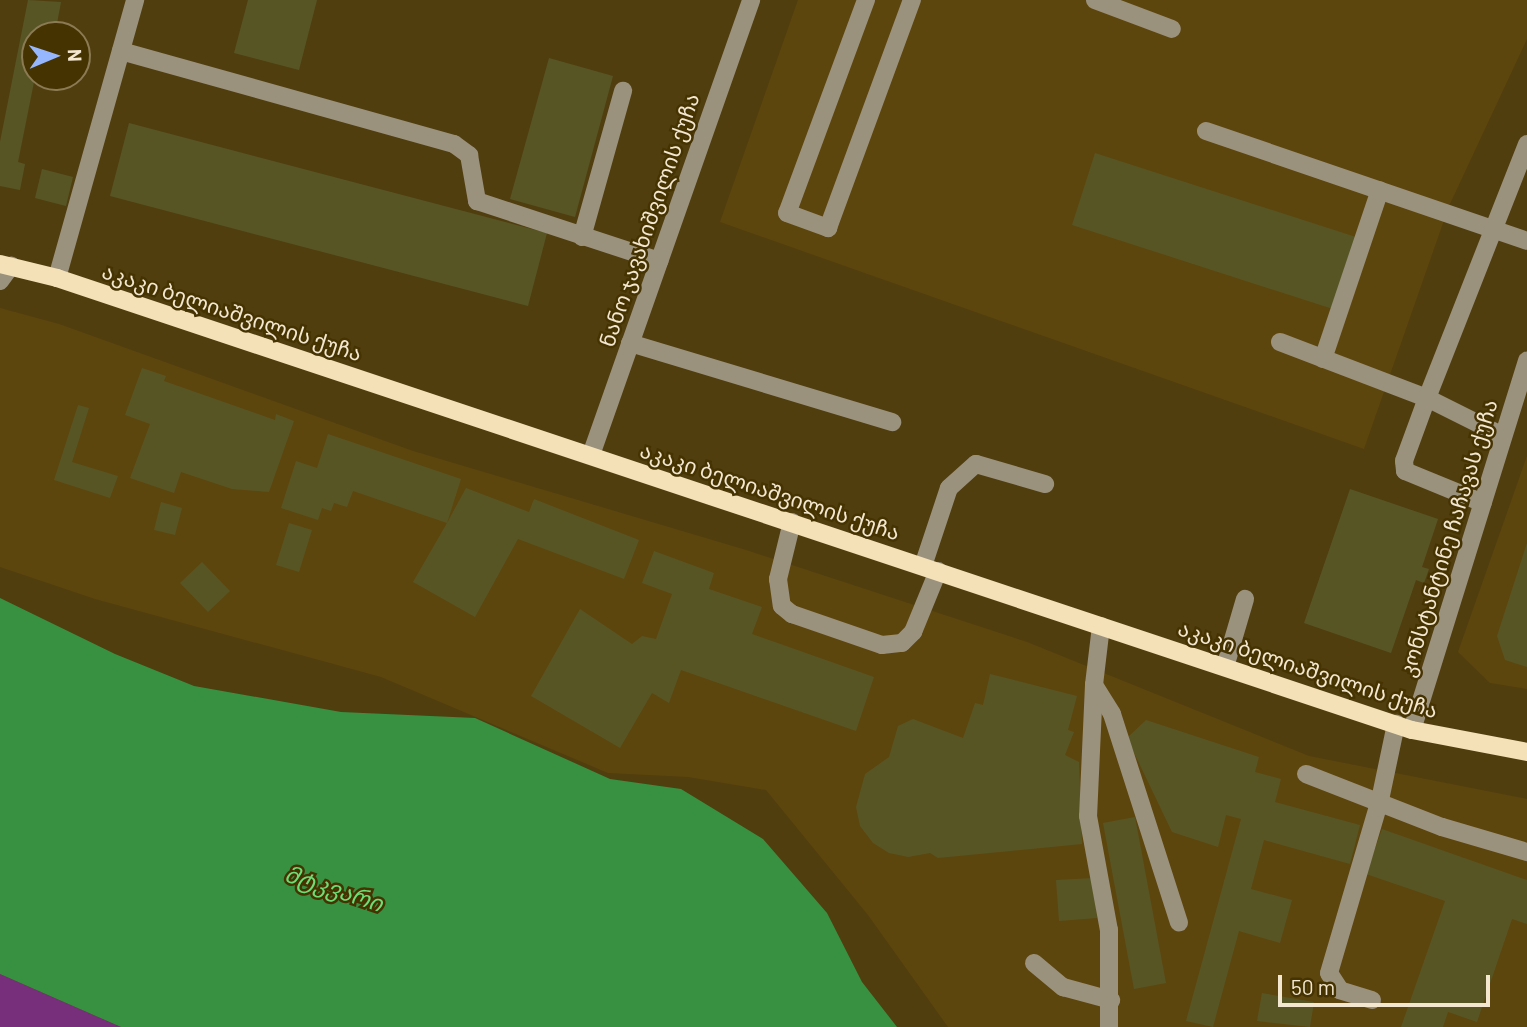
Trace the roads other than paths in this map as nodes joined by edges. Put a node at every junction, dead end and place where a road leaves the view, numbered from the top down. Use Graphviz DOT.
graph roads {
  1 [pos="135,0"];
  2 [pos="751,0"];
  3 [pos="866,0"];
  4 [pos="912,0"];
  5 [pos="1095,0"];
  6 [pos="1172,29"];
  7 [pos="121,51"];
  8 [pos="623,91"];
  9 [pos="1206,131"];
  10 [pos="1527,144"];
  11 [pos="1380,191"];
  12 [pos="1493,229"];
  13 [pos="582,237"];
  14 [pos="1527,241"];
  15 [pos="659,261"];
  16 [pos="6,265"];
  17 [pos="57,278"];
  18 [pos="0,281"];
  19 [pos="1280,342"];
  20 [pos="630,343"];
  21 [pos="1323,359"];
  22 [pos="1527,360"];
  23 [pos="1427,398"];
  24 [pos="892,422"];
  25 [pos="1503,436"];
  26 [pos="591,455"];
  27 [pos="1045,484"];
  28 [pos="1483,503"];
  29 [pos="792,522"];
  30 [pos="931,568"];
  31 [pos="1245,599"];
  32 [pos="1101,626"];
  33 [pos="1225,667"];
  34 [pos="1094,685"];
  35 [pos="1404,727"];
  36 [pos="1527,752"];
  37 [pos="1306,774"];
  38 [pos="1380,800"];
  39 [pos="1527,852"];
  40 [pos="1179,923"];
  41 [pos="1034,962"];
  42 [pos="1111,1000"];
  43 [pos="1371,1000"];
  44 [pos="1110,1027"];
  1 -- 7 [label="street"];
  2 -- 15 [label="street, ნანო ჯავახიშვილის ქუჩა"];
  3 -- 4 [label="street"];
  5 -- 6 [label="street"];
  7 -- 13 [label="street"];
  7 -- 17 [label="street"];
  8 -- 13 [label="street"];
  9 -- 11 [label="street"];
  10 -- 12 [label="street"];
  11 -- 12 [label="street"];
  11 -- 21 [label="street"];
  12 -- 14 [label="street"];
  12 -- 23 [label="street"];
  13 -- 15 [label="street"];
  15 -- 20 [label="street, ნანო ჯავახიშვილის ქუჩა"];
  16 -- 17 [label="main road, აკაკი ბელიაშვილის ქუჩა"];
  16 -- 18 [label="street"];
  17 -- 26 [label="main road, აკაკი ბელიაშვილის ქუჩა"];
  19 -- 21 [label="street"];
  20 -- 24 [label="street"];
  20 -- 26 [label="street, ნანო ჯავახიშვილის ქუჩა"];
  21 -- 23 [label="street"];
  22 -- 25 [label="street, კონსტანტინე ჩაჩავას ქუჩა"];
  23 -- 25 [label="street"];
  23 -- 28 [label="street"];
  25 -- 28 [label="street, კონსტანტინე ჩაჩავას ქუჩა"];
  26 -- 29 [label="main road, აკაკი ბელიაშვილის ქუჩა"];
  27 -- 30 [label="street"];
  28 -- 35 [label="street, კონსტანტინე ჩაჩავას ქუჩა"];
  29 -- 30 [label="main road, აკაკი ბელიაშვილის ქუჩა"];
  29 -- 30 [label="street"];
  30 -- 32 [label="main road, აკაკი ბელიაშვილის ქუჩა"];
  31 -- 33 [label="street"];
  32 -- 33 [label="main road, აკაკი ბელიაშვილის ქუჩა"];
  32 -- 34 [label="street"];
  33 -- 35 [label="main road, აკაკი ბელიაშვილის ქუჩა"];
  34 -- 40 [label="street"];
  34 -- 42 [label="street"];
  35 -- 36 [label="main road, აკაკი ბელიაშვილის ქუჩა"];
  35 -- 38 [label="street, კონსტანტინე ჩაჩავას ქუჩა"];
  37 -- 38 [label="street"];
  38 -- 39 [label="street"];
  38 -- 43 [label="street, კონსტანტინე ჩაჩავას ქუჩა"];
  41 -- 42 [label="street"];
  42 -- 44 [label="street"];
}
